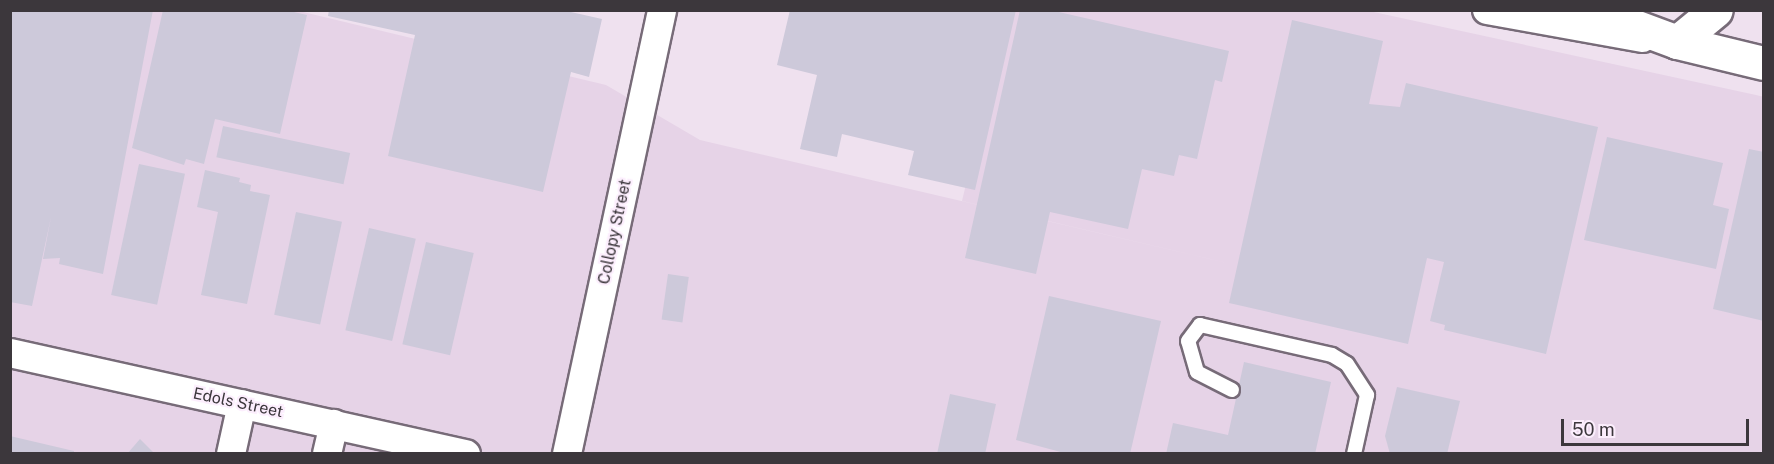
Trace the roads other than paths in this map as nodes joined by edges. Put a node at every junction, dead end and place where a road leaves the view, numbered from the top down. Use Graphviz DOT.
graph roads {
  1 [pos="662,10"];
  2 [pos="1487,10"];
  3 [pos="1591,10"];
  4 [pos="1716,10"];
  5 [pos="1677,42"];
  6 [pos="1764,63"];
  7 [pos="10,353"];
  8 [pos="1232,390"];
  9 [pos="242,404"];
  10 [pos="334,424"];
  11 [pos="231,453"];
  12 [pos="327,453"];
  13 [pos="466,453"];
  14 [pos="567,453"];
  15 [pos="1354,453"];
  1 -- 14 [label="street, Collopy Street"];
  2 -- 5 [label="street"];
  3 -- 5 [label="main road"];
  4 -- 5 [label="main road"];
  5 -- 6 [label="main road"];
  7 -- 9 [label="street, Edols Street"];
  8 -- 15 [label="lane"];
  9 -- 10 [label="street, Edols Street"];
  9 -- 11 [label="street"];
  10 -- 12 [label="street"];
  10 -- 13 [label="street, Edols Street"];
}
